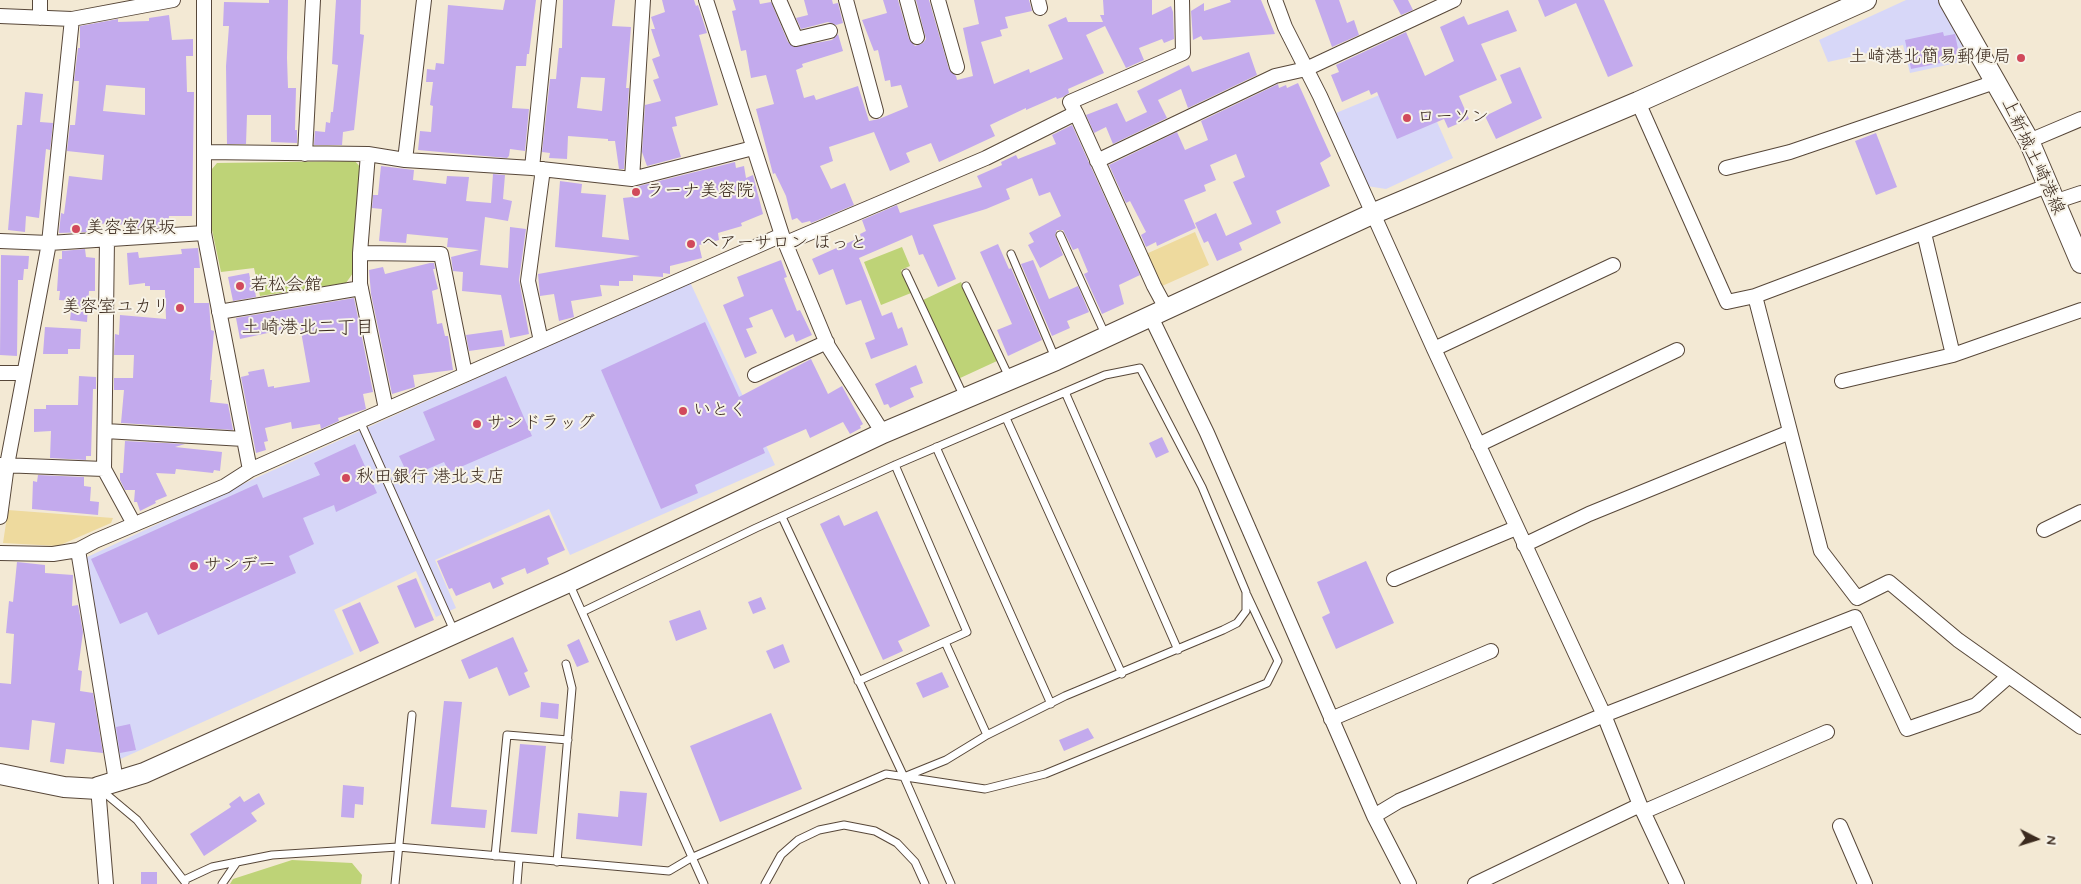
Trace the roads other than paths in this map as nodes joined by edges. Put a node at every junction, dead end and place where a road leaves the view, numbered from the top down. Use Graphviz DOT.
graph roads {
  1 [pos="40,0"];
  2 [pos="173,0"];
  3 [pos="204,0"];
  4 [pos="313,0"];
  5 [pos="424,0"];
  6 [pos="549,0"];
  7 [pos="643,0"];
  8 [pos="706,0"];
  9 [pos="779,0"];
  10 [pos="846,0"];
  11 [pos="907,0"];
  12 [pos="938,0"];
  13 [pos="1182,0"];
  14 [pos="1275,0"];
  15 [pos="1454,0"];
  16 [pos="1866,0"];
  17 [pos="1949,0"];
  18 [pos="145,3"];
  19 [pos="0,16"];
  20 [pos="40,18"];
  21 [pos="72,19"];
  22 [pos="830,31"];
  23 [pos="918,37"];
  24 [pos="957,67"];
  25 [pos="1306,69"];
  26 [pos="1995,82"];
  27 [pos="1638,102"];
  28 [pos="876,111"];
  29 [pos="1076,113"];
  30 [pos="2081,119"];
  31 [pos="2029,141"];
  32 [pos="753,148"];
  33 [pos="205,152"];
  34 [pos="305,154"];
  35 [pos="368,154"];
  36 [pos="404,160"];
  37 [pos="1097,161"];
  38 [pos="1726,168"];
  39 [pos="538,169"];
  40 [pos="632,179"];
  41 [pos="2081,193"];
  42 [pos="2050,194"];
  43 [pos="1372,214"];
  44 [pos="204,233"];
  45 [pos="1924,233"];
  46 [pos="1060,235"];
  47 [pos="107,239"];
  48 [pos="784,239"];
  49 [pos="0,241"];
  50 [pos="49,243"];
  51 [pos="360,253"];
  52 [pos="1011,254"];
  53 [pos="2081,263"];
  54 [pos="1613,265"];
  55 [pos="906,273"];
  56 [pos="966,286"];
  57 [pos="361,288"];
  58 [pos="1755,296"];
  59 [pos="2081,310"];
  60 [pos="219,312"];
  61 [pos="1159,313"];
  62 [pos="1106,337"];
  63 [pos="541,342"];
  64 [pos="826,342"];
  65 [pos="1434,349"];
  66 [pos="1676,350"];
  67 [pos="1953,355"];
  68 [pos="1056,360"];
  69 [pos="0,373"];
  70 [pos="24,373"];
  71 [pos="465,374"];
  72 [pos="755,375"];
  73 [pos="1010,380"];
  74 [pos="1842,381"];
  75 [pos="1065,392"];
  76 [pos="965,399"];
  77 [pos="386,409"];
  78 [pos="1006,418"];
  79 [pos="360,420"];
  80 [pos="105,431"];
  81 [pos="1790,432"];
  82 [pos="882,434"];
  83 [pos="244,439"];
  84 [pos="1478,445"];
  85 [pos="936,448"];
  86 [pos="4,465"];
  87 [pos="895,465"];
  88 [pos="104,469"];
  89 [pos="250,470"];
  90 [pos="2081,512"];
  91 [pos="0,517"];
  92 [pos="782,517"];
  93 [pos="134,524"];
  94 [pos="1516,528"];
  95 [pos="2044,530"];
  96 [pos="1524,545"];
  97 [pos="78,550"];
  98 [pos="0,553"];
  99 [pos="1394,579"];
  100 [pos="568,582"];
  101 [pos="1246,592"];
  102 [pos="582,612"];
  103 [pos="455,634"];
  104 [pos="945,642"];
  105 [pos="1178,650"];
  106 [pos="1491,651"];
  107 [pos="566,664"];
  108 [pos="1122,674"];
  109 [pos="2009,676"];
  110 [pos="858,681"];
  111 [pos="1050,704"];
  112 [pos="412,715"];
  113 [pos="1604,715"];
  114 [pos="1332,719"];
  115 [pos="2081,727"];
  116 [pos="1826,732"];
  117 [pos="987,736"];
  118 [pos="568,740"];
  119 [pos="0,774"];
  120 [pos="904,778"];
  121 [pos="104,786"];
  122 [pos="1641,809"];
  123 [pos="1374,816"];
  124 [pos="1840,826"];
  125 [pos="398,847"];
  126 [pos="495,856"];
  127 [pos="691,858"];
  128 [pos="519,859"];
  129 [pos="237,862"];
  130 [pos="557,862"];
  131 [pos="185,882"];
  132 [pos="106,884"];
  133 [pos="222,884"];
  134 [pos="395,884"];
  135 [pos="517,884"];
  136 [pos="704,884"];
  137 [pos="765,884"];
  138 [pos="925,884"];
  139 [pos="951,884"];
  140 [pos="1409,884"];
  141 [pos="1475,884"];
  142 [pos="1676,884"];
  143 [pos="1865,884"];
  1 -- 20 [label="street"];
  2 -- 18 [label="street"];
  3 -- 33 [label="street"];
  4 -- 34 [label="street"];
  5 -- 36 [label="street"];
  6 -- 39 [label="street"];
  7 -- 40 [label="street"];
  8 -- 32 [label="street"];
  9 -- 22 [label="street"];
  10 -- 28 [label="street"];
  11 -- 23 [label="street"];
  12 -- 24 [label="street"];
  13 -- 29 [label="street"];
  14 -- 25 [label="street"];
  15 -- 25 [label="street"];
  16 -- 27 [label="street"];
  17 -- 26 [label="street, 上新城土崎港線"];
  18 -- 21 [label="street"];
  19 -- 20 [label="street"];
  20 -- 21 [label="street"];
  21 -- 50 [label="street"];
  25 -- 37 [label="street"];
  25 -- 43 [label="street"];
  26 -- 31 [label="street, 上新城土崎港線"];
  26 -- 38 [label="street"];
  27 -- 43 [label="street"];
  27 -- 58 [label="street"];
  29 -- 37 [label="street"];
  29 -- 48 [label="street"];
  30 -- 31 [label="street"];
  31 -- 42 [label="street, 上新城土崎港線"];
  32 -- 40 [label="street"];
  32 -- 48 [label="street"];
  33 -- 34 [label="street"];
  33 -- 44 [label="street"];
  34 -- 35 [label="street"];
  35 -- 36 [label="street"];
  35 -- 51 [label="street"];
  36 -- 39 [label="street"];
  37 -- 61 [label="street"];
  39 -- 40 [label="street"];
  39 -- 63 [label="street"];
  41 -- 42 [label="street"];
  42 -- 45 [label="street"];
  42 -- 53 [label="street, 上新城土崎港線"];
  43 -- 61 [label="street"];
  43 -- 65 [label="street"];
  44 -- 47 [label="street"];
  44 -- 60 [label="street"];
  45 -- 58 [label="street"];
  45 -- 67 [label="street"];
  46 -- 62 [label="lane"];
  47 -- 50 [label="street"];
  47 -- 80 [label="street"];
  48 -- 63 [label="street"];
  48 -- 64 [label="street"];
  49 -- 50 [label="street"];
  50 -- 70 [label="street"];
  51 -- 57 [label="street"];
  51 -- 71 [label="street"];
  52 -- 68 [label="lane"];
  54 -- 65 [label="street"];
  55 -- 76 [label="lane"];
  56 -- 73 [label="lane"];
  57 -- 60 [label="street"];
  57 -- 77 [label="street"];
  58 -- 81 [label="street"];
  59 -- 67 [label="street"];
  60 -- 83 [label="street"];
  61 -- 62 [label="street"];
  61 -- 114 [label="street"];
  62 -- 68 [label="street"];
  63 -- 71 [label="street"];
  64 -- 72 [label="street"];
  64 -- 82 [label="street"];
  65 -- 84 [label="street"];
  66 -- 84 [label="street"];
  67 -- 74 [label="street"];
  68 -- 73 [label="street"];
  69 -- 70 [label="street"];
  70 -- 86 [label="street"];
  71 -- 77 [label="street"];
  73 -- 76 [label="street"];
  75 -- 78 [label="lane"];
  75 -- 101 [label="lane"];
  75 -- 105 [label="lane"];
  76 -- 82 [label="street"];
  77 -- 79 [label="street"];
  78 -- 85 [label="lane"];
  78 -- 108 [label="lane"];
  79 -- 89 [label="street"];
  79 -- 103 [label="lane"];
  80 -- 83 [label="street"];
  80 -- 88 [label="street"];
  81 -- 96 [label="street"];
  81 -- 109 [label="street"];
  82 -- 100 [label="street"];
  83 -- 89 [label="street"];
  84 -- 94 [label="street"];
  85 -- 87 [label="lane"];
  85 -- 111 [label="lane"];
  86 -- 88 [label="street"];
  86 -- 91 [label="street"];
  87 -- 92 [label="lane"];
  87 -- 104 [label="lane"];
  88 -- 93 [label="street"];
  89 -- 93 [label="street"];
  90 -- 95 [label="street"];
  92 -- 102 [label="lane"];
  92 -- 110 [label="lane"];
  93 -- 97 [label="street"];
  94 -- 96 [label="street"];
  94 -- 99 [label="street"];
  96 -- 113 [label="street"];
  97 -- 98 [label="street"];
  97 -- 121 [label="street"];
  100 -- 102 [label="lane"];
  100 -- 103 [label="street"];
  101 -- 105 [label="lane"];
  101 -- 120 [label="lane"];
  102 -- 127 [label="lane"];
  103 -- 121 [label="street"];
  104 -- 110 [label="lane"];
  104 -- 117 [label="lane"];
  105 -- 108 [label="lane"];
  106 -- 114 [label="street"];
  107 -- 118 [label="lane"];
  108 -- 111 [label="lane"];
  109 -- 113 [label="street"];
  109 -- 115 [label="street"];
  110 -- 120 [label="lane"];
  111 -- 117 [label="lane"];
  112 -- 125 [label="lane"];
  113 -- 122 [label="street"];
  113 -- 123 [label="street"];
  114 -- 123 [label="street"];
  116 -- 122 [label="street"];
  117 -- 120 [label="lane"];
  118 -- 126 [label="lane"];
  118 -- 130 [label="lane"];
  119 -- 121 [label="street"];
  120 -- 127 [label="lane"];
  120 -- 139 [label="lane"];
  121 -- 131 [label="lane"];
  121 -- 132 [label="street"];
  122 -- 141 [label="street"];
  122 -- 142 [label="street"];
  123 -- 140 [label="street"];
  124 -- 143 [label="street"];
  125 -- 126 [label="lane"];
  125 -- 129 [label="lane"];
  125 -- 134 [label="lane"];
  126 -- 128 [label="lane"];
  127 -- 130 [label="lane"];
  127 -- 136 [label="lane"];
  128 -- 130 [label="lane"];
  128 -- 135 [label="lane"];
  129 -- 131 [label="lane"];
  129 -- 133 [label="lane"];
  137 -- 138 [label="lane"];
}
